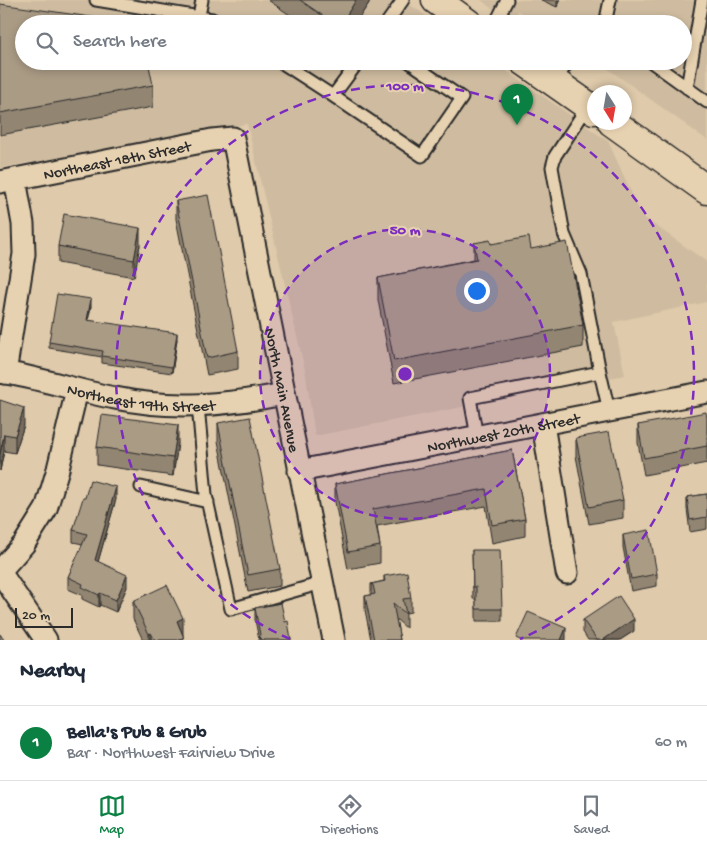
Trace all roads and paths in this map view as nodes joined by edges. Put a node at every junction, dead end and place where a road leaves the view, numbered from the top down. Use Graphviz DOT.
graph roads {
  1 [pos="96,0"];
  2 [pos="202,0"];
  3 [pos="403,0"];
  4 [pos="436,0"];
  5 [pos="507,0"];
  6 [pos="610,0"];
  7 [pos="702,0"];
  8 [pos="193,15"];
  9 [pos="199,15"];
  10 [pos="392,15"];
  11 [pos="457,15"];
  12 [pos="500,15"];
  13 [pos="607,15"];
  14 [pos="702,33"];
  15 [pos="293,70"];
  16 [pos="352,70"];
  17 [pos="421,70"];
  18 [pos="663,70"];
  19 [pos="561,72"];
  20 [pos="688,88"];
  21 [pos="333,96"];
  22 [pos="707,102"];
  23 [pos="587,103"];
  24 [pos="587,113"];
  25 [pos="623,130"];
  26 [pos="233,138"];
  27 [pos="8,180"];
  28 [pos="707,190"];
  29 [pos="3,372"];
  30 [pos="600,372"];
  31 [pos="77,390"];
  32 [pos="707,392"];
  33 [pos="284,394"];
  34 [pos="198,405"];
  35 [pos="609,411"];
  36 [pos="543,424"];
  37 [pos="477,437"];
  38 [pos="299,471"];
  39 [pos="141,487"];
  40 [pos="208,502"];
  41 [pos="0,571"];
  42 [pos="567,573"];
  43 [pos="322,583"];
  44 [pos="46,640"];
  45 [pos="334,640"];
  1 -- 8 [label="lane"];
  2 -- 9 [label="lane"];
  3 -- 10 [label="lane"];
  4 -- 11 [label="street"];
  5 -- 12 [label="lane"];
  6 -- 13 [label="lane"];
  7 -- 14 [label="lane"];
  14 -- 20 [label="lane"];
  15 -- 21 [label="lane"];
  16 -- 21 [label="lane"];
  17 -- 21 [label="lane"];
  18 -- 20 [label="lane"];
  19 -- 23 [label="street"];
  20 -- 22 [label="lane"];
  24 -- 30 [label="lane"];
  25 -- 28 [label="street"];
  26 -- 27 [label="street, Northeast 18th Street"];
  26 -- 33 [label="street, North Main Avenue"];
  27 -- 29 [label="street"];
  29 -- 31 [label="street, Northeast 19th Street"];
  30 -- 35 [label="lane"];
  30 -- 37 [label="lane"];
  31 -- 34 [label="street, Northeast 19th Street"];
  31 -- 41 [label="street"];
  32 -- 35 [label="street, Northwest 20th Street"];
  33 -- 34 [label="street, Northeast 19th Street"];
  33 -- 38 [label="street, North Main Avenue"];
  34 -- 40 [label="lane"];
  35 -- 36 [label="street, Northwest 20th Street"];
  36 -- 37 [label="street, Northwest 20th Street"];
  36 -- 42 [label="street"];
  37 -- 38 [label="street, Northwest 20th Street"];
  38 -- 43 [label="street, North Main Avenue"];
  39 -- 40 [label="lane"];
  40 -- 43 [label="lane"];
  41 -- 44 [label="street"];
  43 -- 45 [label="street, North Main Avenue"];
}
